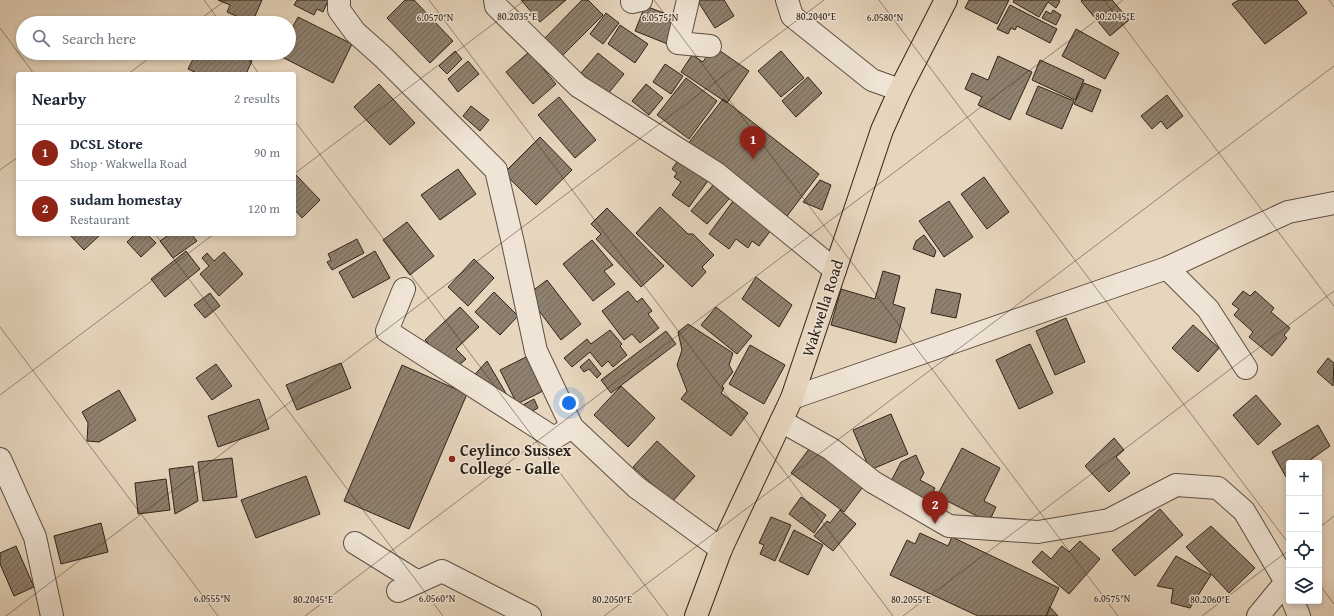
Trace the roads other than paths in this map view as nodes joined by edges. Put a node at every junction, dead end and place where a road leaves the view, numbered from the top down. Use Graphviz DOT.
graph roads {
  1 [pos="339,0"];
  2 [pos="495,0"];
  3 [pos="688,0"];
  4 [pos="787,0"];
  5 [pos="946,0"];
  6 [pos="710,46"];
  7 [pos="900,90"];
  8 [pos="1334,203"];
  9 [pos="1167,268"];
  10 [pos="835,270"];
  11 [pos="404,289"];
  12 [pos="1246,368"];
  13 [pos="792,398"];
  14 [pos="781,421"];
  15 [pos="572,427"];
  16 [pos="0,459"];
  17 [pos="355,543"];
  18 [pos="722,549"];
  19 [pos="418,582"];
  20 [pos="1286,586"];
  21 [pos="398,591"];
  22 [pos="1286,593"];
  23 [pos="1295,604"];
  24 [pos="52,616"];
  25 [pos="530,616"];
  26 [pos="696,616"];
  27 [pos="1258,616"];
  28 [pos="1300,616"];
  1 -- 15 [label="street"];
  2 -- 10 [label="street"];
  3 -- 6 [label="street"];
  4 -- 7 [label="street"];
  5 -- 7 [label="main road, Wakwella Road"];
  7 -- 10 [label="main road, Wakwella Road"];
  8 -- 9 [label="street"];
  9 -- 12 [label="street"];
  9 -- 13 [label="street"];
  10 -- 13 [label="main road, Wakwella Road"];
  11 -- 15 [label="street"];
  13 -- 14 [label="main road, Wakwella Road"];
  14 -- 18 [label="main road, Wakwella Road"];
  14 -- 20 [label="street"];
  15 -- 18 [label="street"];
  16 -- 24 [label="street"];
  17 -- 19 [label="street"];
  18 -- 26 [label="main road, Wakwella Road"];
  19 -- 21 [label="street"];
  19 -- 25 [label="street"];
  22 -- 27 [label="street"];
  23 -- 28 [label="street"];
}
